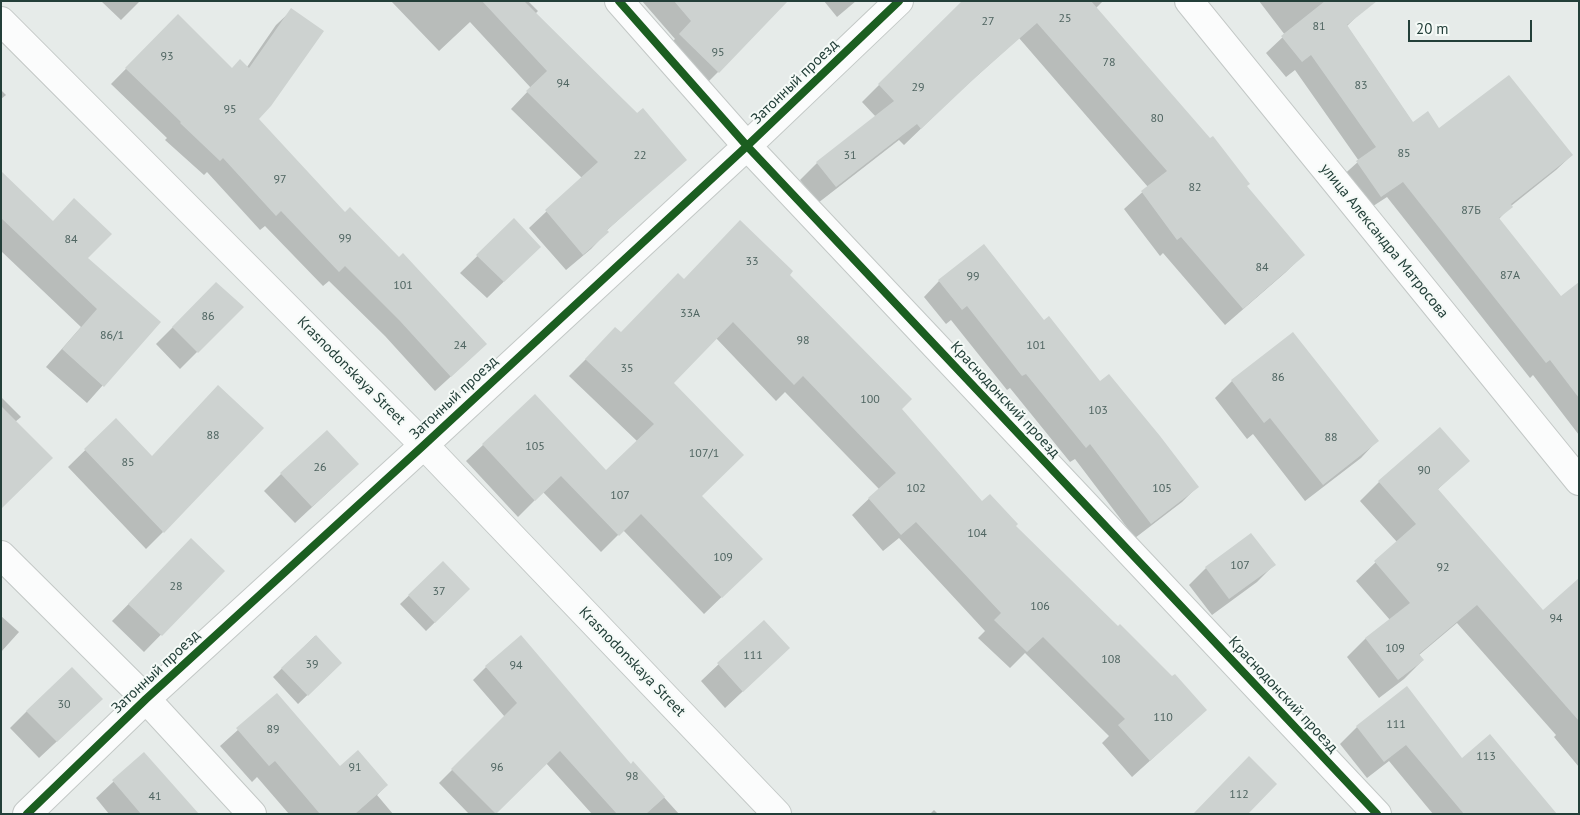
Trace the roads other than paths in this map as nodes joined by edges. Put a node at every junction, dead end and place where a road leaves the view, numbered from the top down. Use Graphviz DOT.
graph roads {
  1 [pos="619,1"];
  2 [pos="899,1"];
  3 [pos="1189,1"];
  4 [pos="1,21"];
  5 [pos="747,146"];
  6 [pos="424,445"];
  7 [pos="1579,481"];
  8 [pos="1,555"];
  9 [pos="146,699"];
  10 [pos="28,814"];
  11 [pos="252,814"];
  12 [pos="777,814"];
  13 [pos="1377,814"];
  1 -- 5 [label="street, Краснодонский проезд"];
  2 -- 5 [label="street, Затонный проезд"];
  3 -- 7 [label="street, улица Александра Матросова"];
  4 -- 6 [label="street, Krasnodonskaya Street"];
  5 -- 6 [label="street, Затонный проезд"];
  5 -- 13 [label="street, Краснодонский проезд"];
  6 -- 9 [label="street, Затонный проезд"];
  6 -- 12 [label="street, Krasnodonskaya Street"];
  8 -- 9 [label="street"];
  9 -- 10 [label="street, Затонный проезд"];
  9 -- 11 [label="street"];
}
